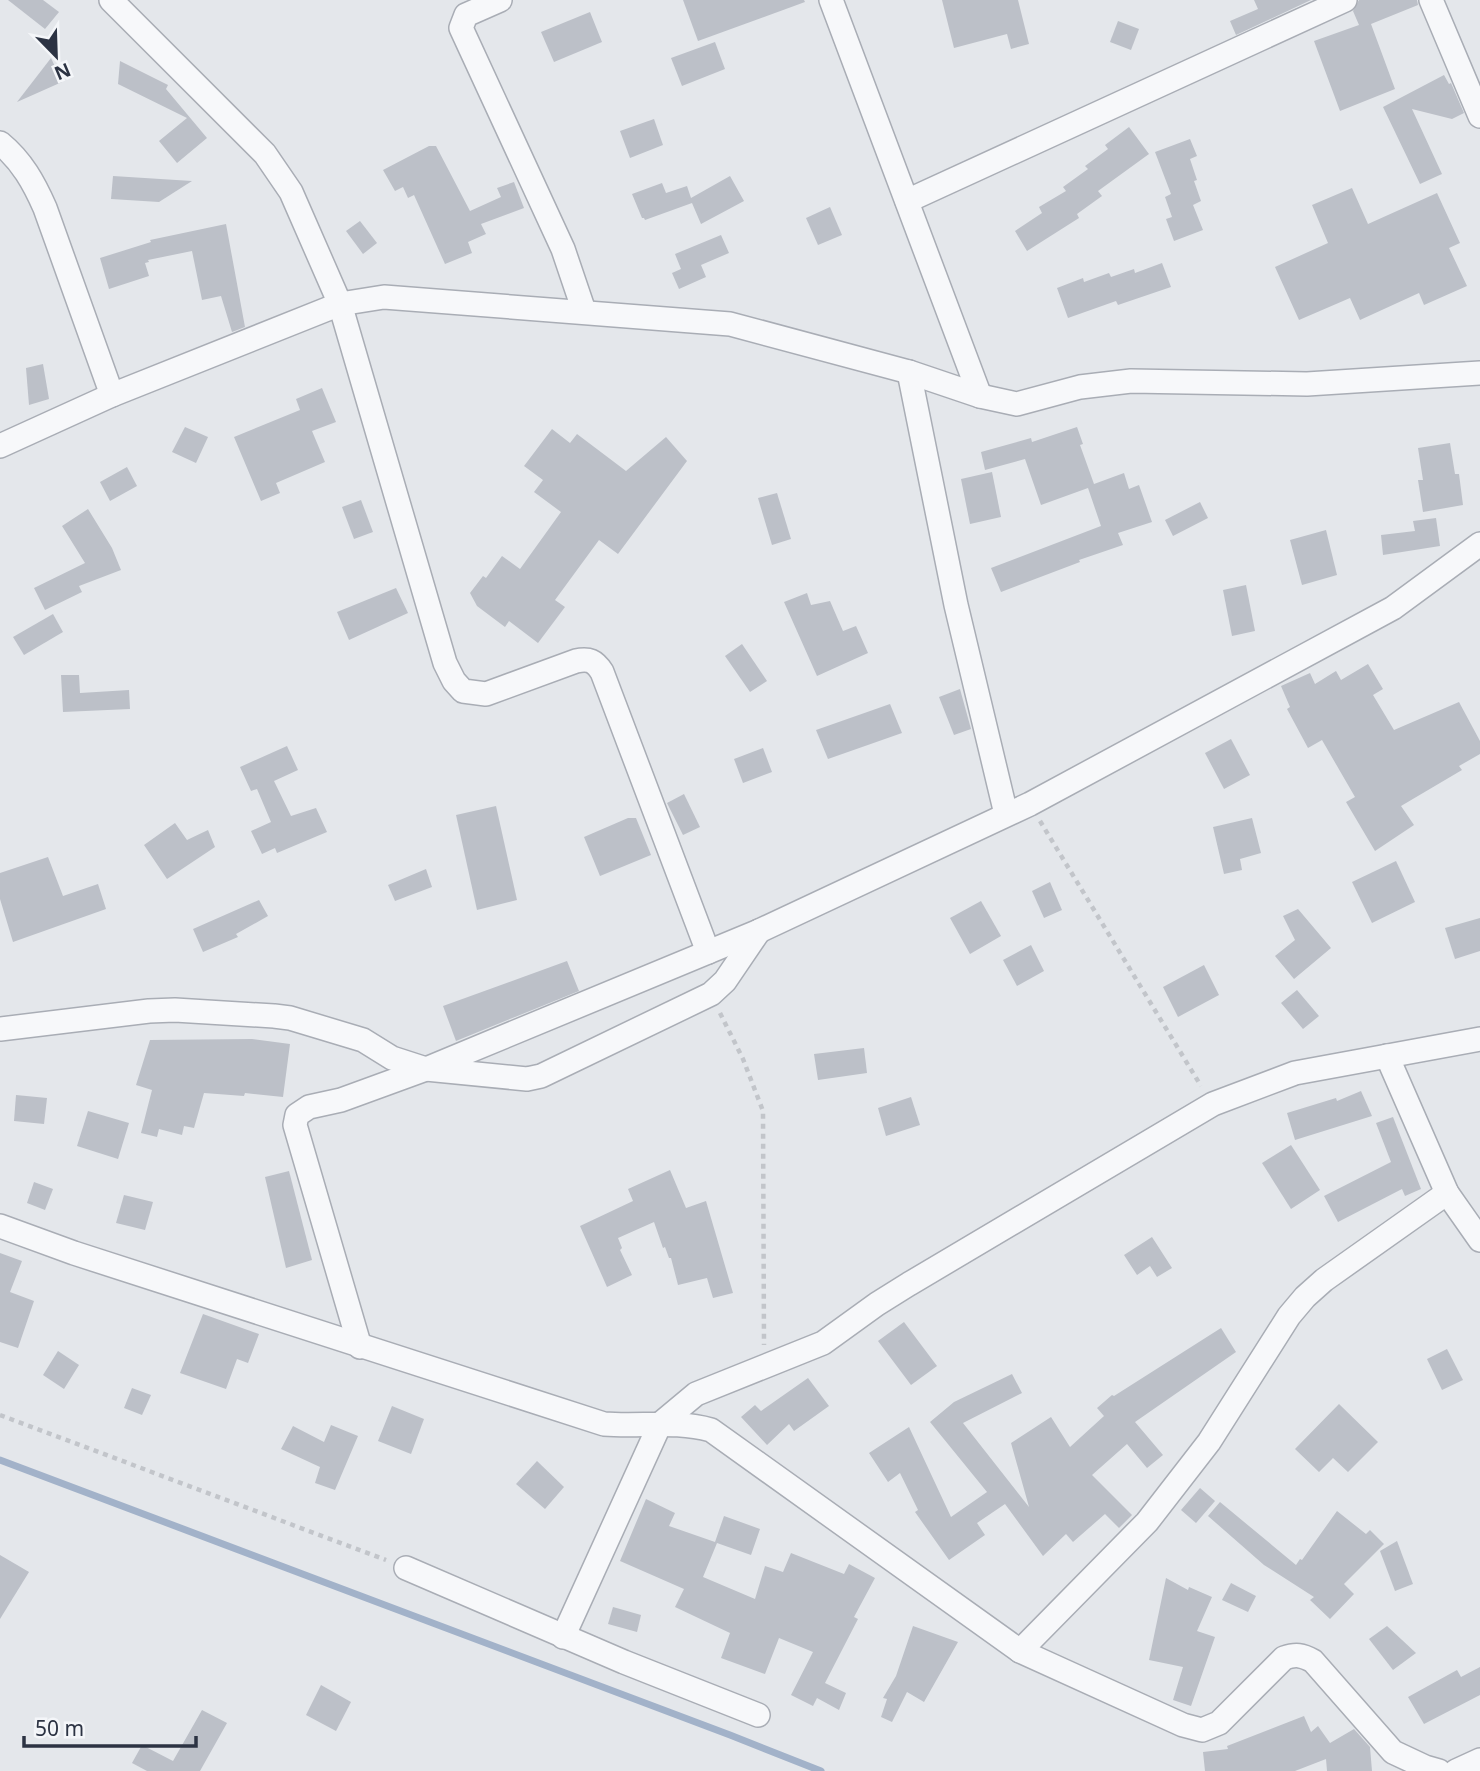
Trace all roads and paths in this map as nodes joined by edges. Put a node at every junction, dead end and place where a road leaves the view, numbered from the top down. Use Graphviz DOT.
graph roads {
  1 [pos="111,0"];
  2 [pos="500,0"];
  3 [pos="831,0"];
  4 [pos="1345,0"];
  5 [pos="1431,0"];
  6 [pos="1480,116"];
  7 [pos="0,144"];
  8 [pos="907,201"];
  9 [pos="340,304"];
  10 [pos="584,311"];
  11 [pos="909,372"];
  12 [pos="1480,373"];
  13 [pos="112,395"];
  14 [pos="980,396"];
  15 [pos="0,446"];
  16 [pos="1480,544"];
  17 [pos="1030,804"];
  18 [pos="1006,814"];
  19 [pos="759,931"];
  20 [pos="708,952"];
  21 [pos="711,994"];
  22 [pos="0,1029"];
  23 [pos="1480,1039"];
  24 [pos="1387,1056"];
  25 [pos="426,1069"];
  26 [pos="1213,1104"];
  27 [pos="1447,1194"];
  28 [pos="0,1226"];
  29 [pos="1480,1240"];
  30 [pos="360,1347"];
  31 [pos="764,1367"];
  32 [pos="0,1415"];
  33 [pos="660,1423"];
  34 [pos="406,1568"];
  35 [pos="564,1637"];
  36 [pos="1020,1651"];
  37 [pos="758,1715"];
  38 [pos="1480,1760"];
  39 [pos="1439,1771"];
  40 [pos="1457,1771"];
  1 -- 9 [label="street"];
  2 -- 10 [label="street"];
  3 -- 8 [label="street"];
  4 -- 8 [label="street"];
  5 -- 6 [label="street"];
  7 -- 13 [label="street"];
  8 -- 14 [label="street"];
  9 -- 10 [label="street"];
  9 -- 13 [label="street"];
  9 -- 20 [label="street"];
  10 -- 11 [label="street"];
  11 -- 14 [label="street"];
  11 -- 18 [label="street"];
  12 -- 14 [label="street"];
  13 -- 15 [label="street"];
  16 -- 17 [label="street"];
  17 -- 18 [label="street"];
  17 -- 26 [label="path"];
  18 -- 19 [label="street"];
  19 -- 20 [label="street"];
  19 -- 21 [label="street"];
  20 -- 25 [label="street"];
  21 -- 25 [label="street"];
  21 -- 31 [label="path"];
  22 -- 25 [label="street"];
  23 -- 24 [label="street"];
  24 -- 26 [label="street"];
  24 -- 27 [label="street"];
  25 -- 30 [label="street"];
  26 -- 31 [label="street"];
  27 -- 29 [label="street"];
  27 -- 36 [label="street"];
  28 -- 30 [label="street"];
  30 -- 33 [label="street"];
  31 -- 33 [label="street"];
  32 -- 34 [label="path"];
  33 -- 35 [label="street"];
  33 -- 36 [label="street"];
  34 -- 35 [label="street"];
  35 -- 37 [label="street"];
  36 -- 39 [label="street"];
  38 -- 40 [label="street"];
}
